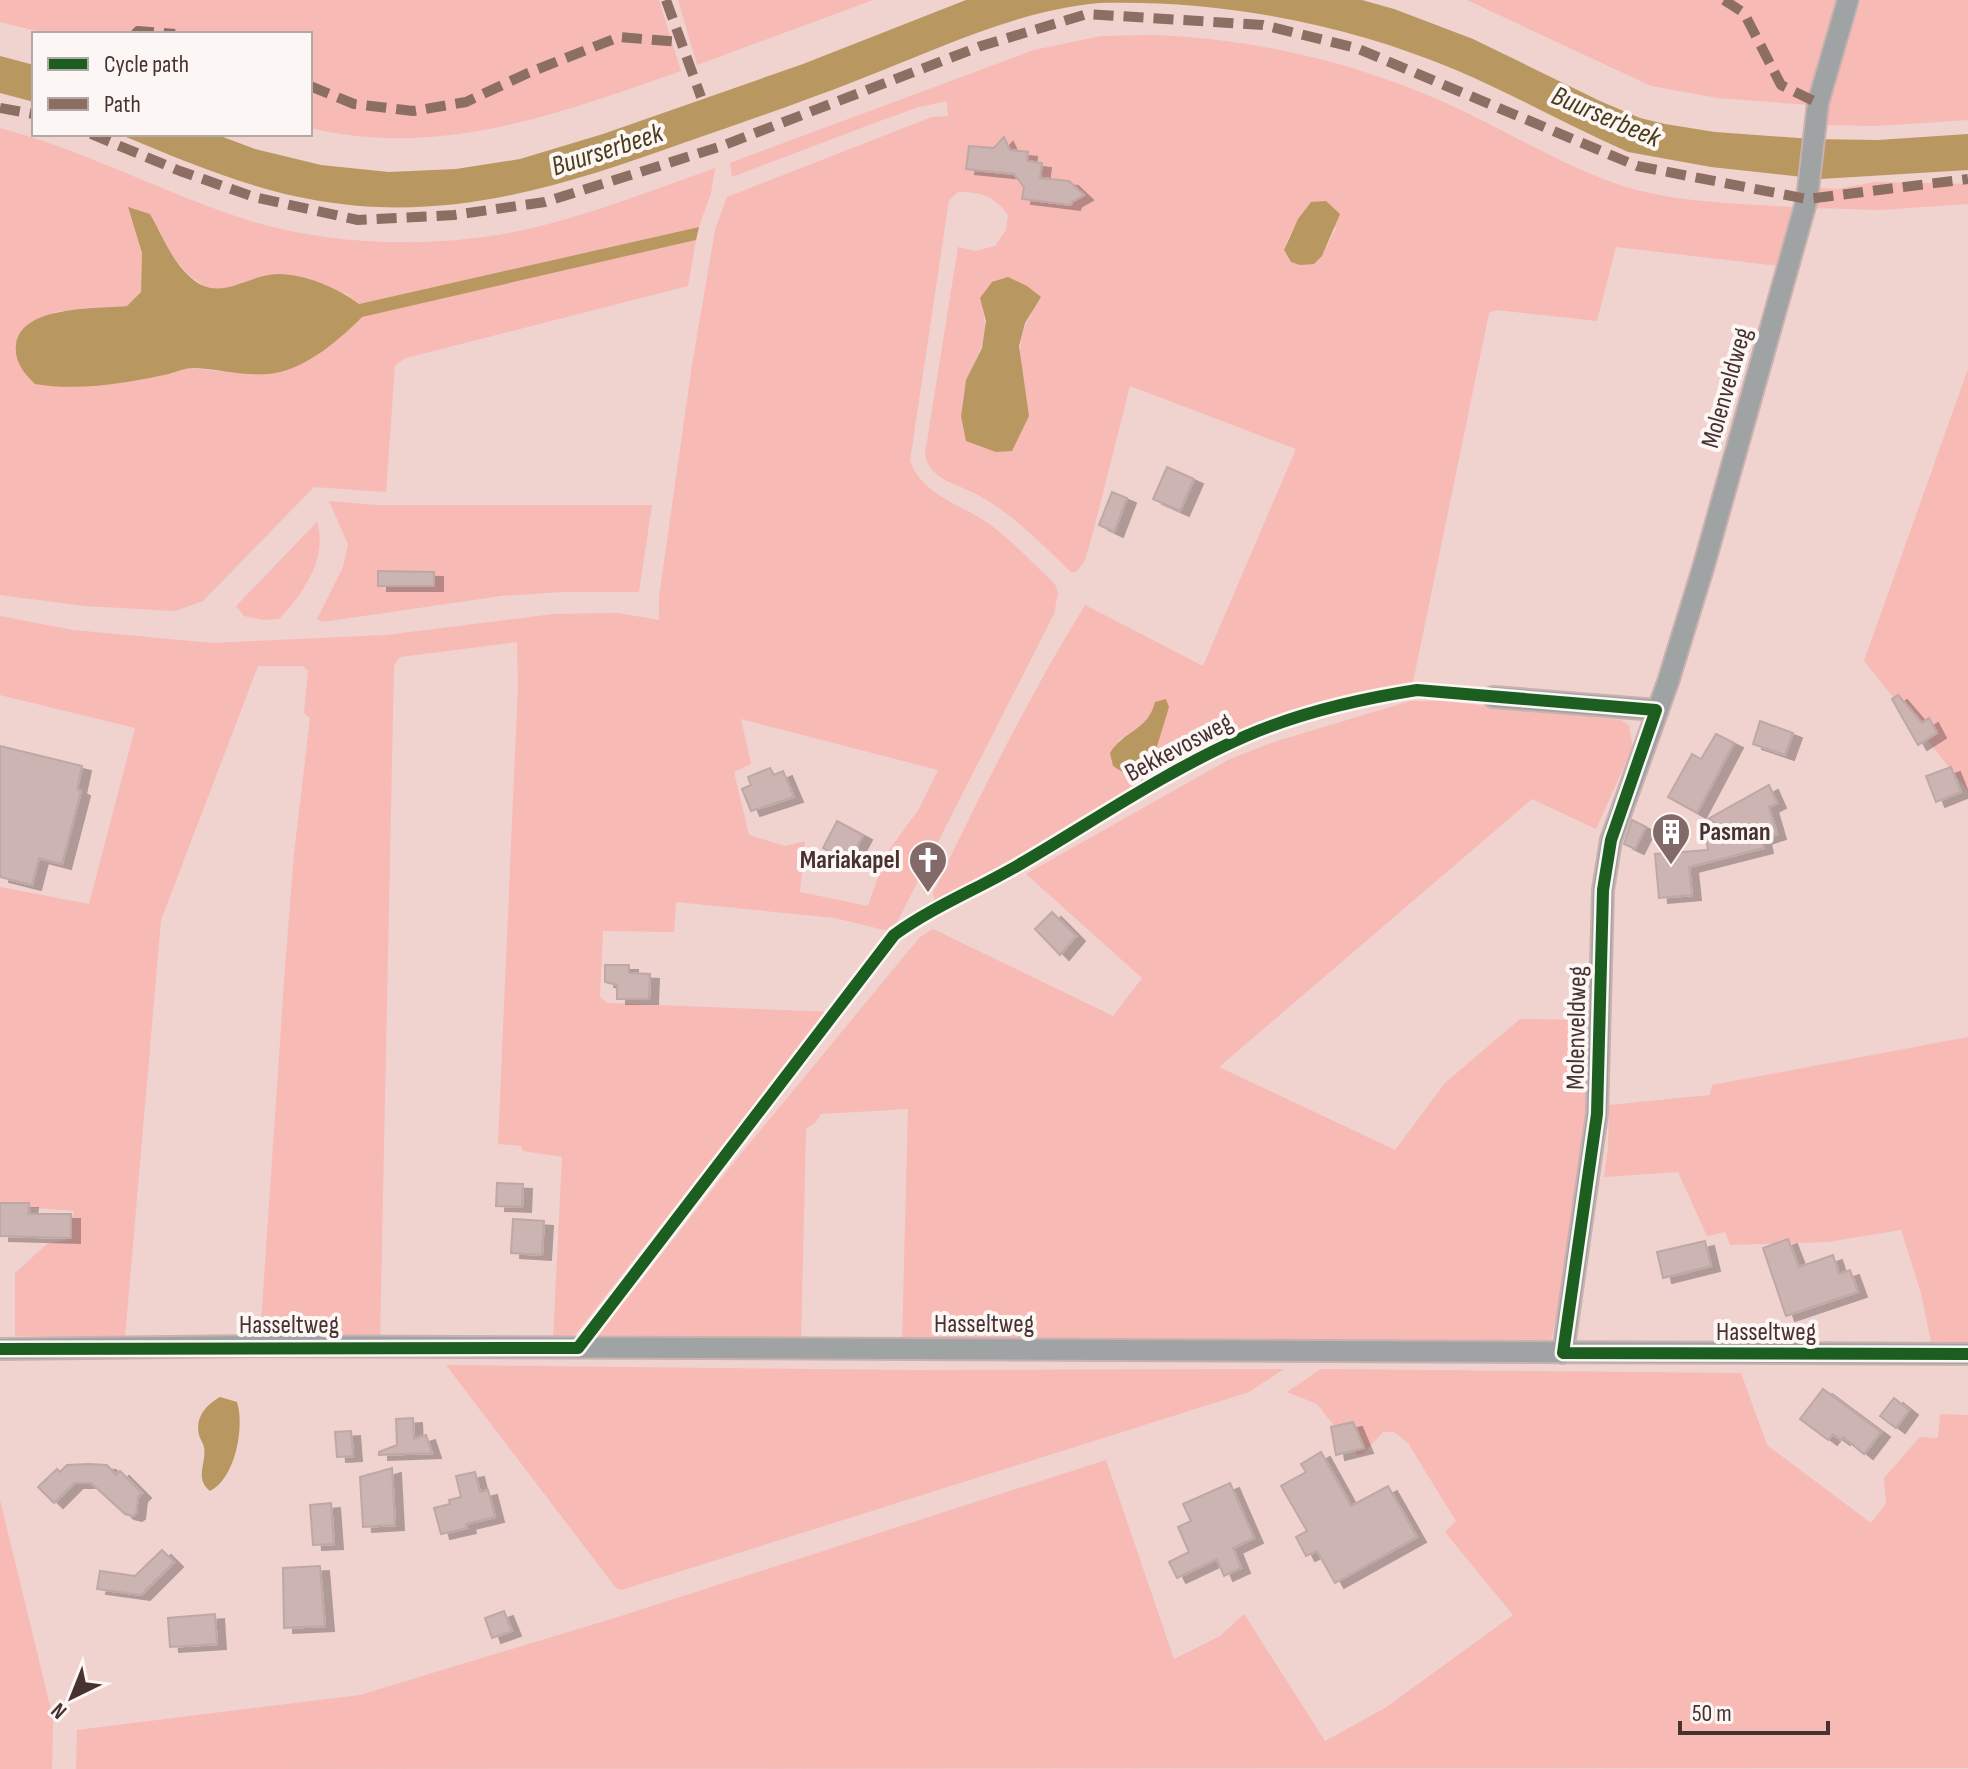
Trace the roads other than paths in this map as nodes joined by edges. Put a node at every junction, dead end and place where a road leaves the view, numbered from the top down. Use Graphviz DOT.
graph roads {
  1 [pos="1848,0"];
  2 [pos="1493,697"];
  3 [pos="1656,710"];
  4 [pos="0,1349"];
  5 [pos="1563,1353"];
  6 [pos="1968,1354"];
  1 -- 3 [label="street, Molenveldweg"];
  2 -- 3 [label="street"];
  3 -- 5 [label="street, Molenveldweg"];
  4 -- 5 [label="street, Hasseltweg"];
  5 -- 6 [label="street, Hasseltweg"];
}
